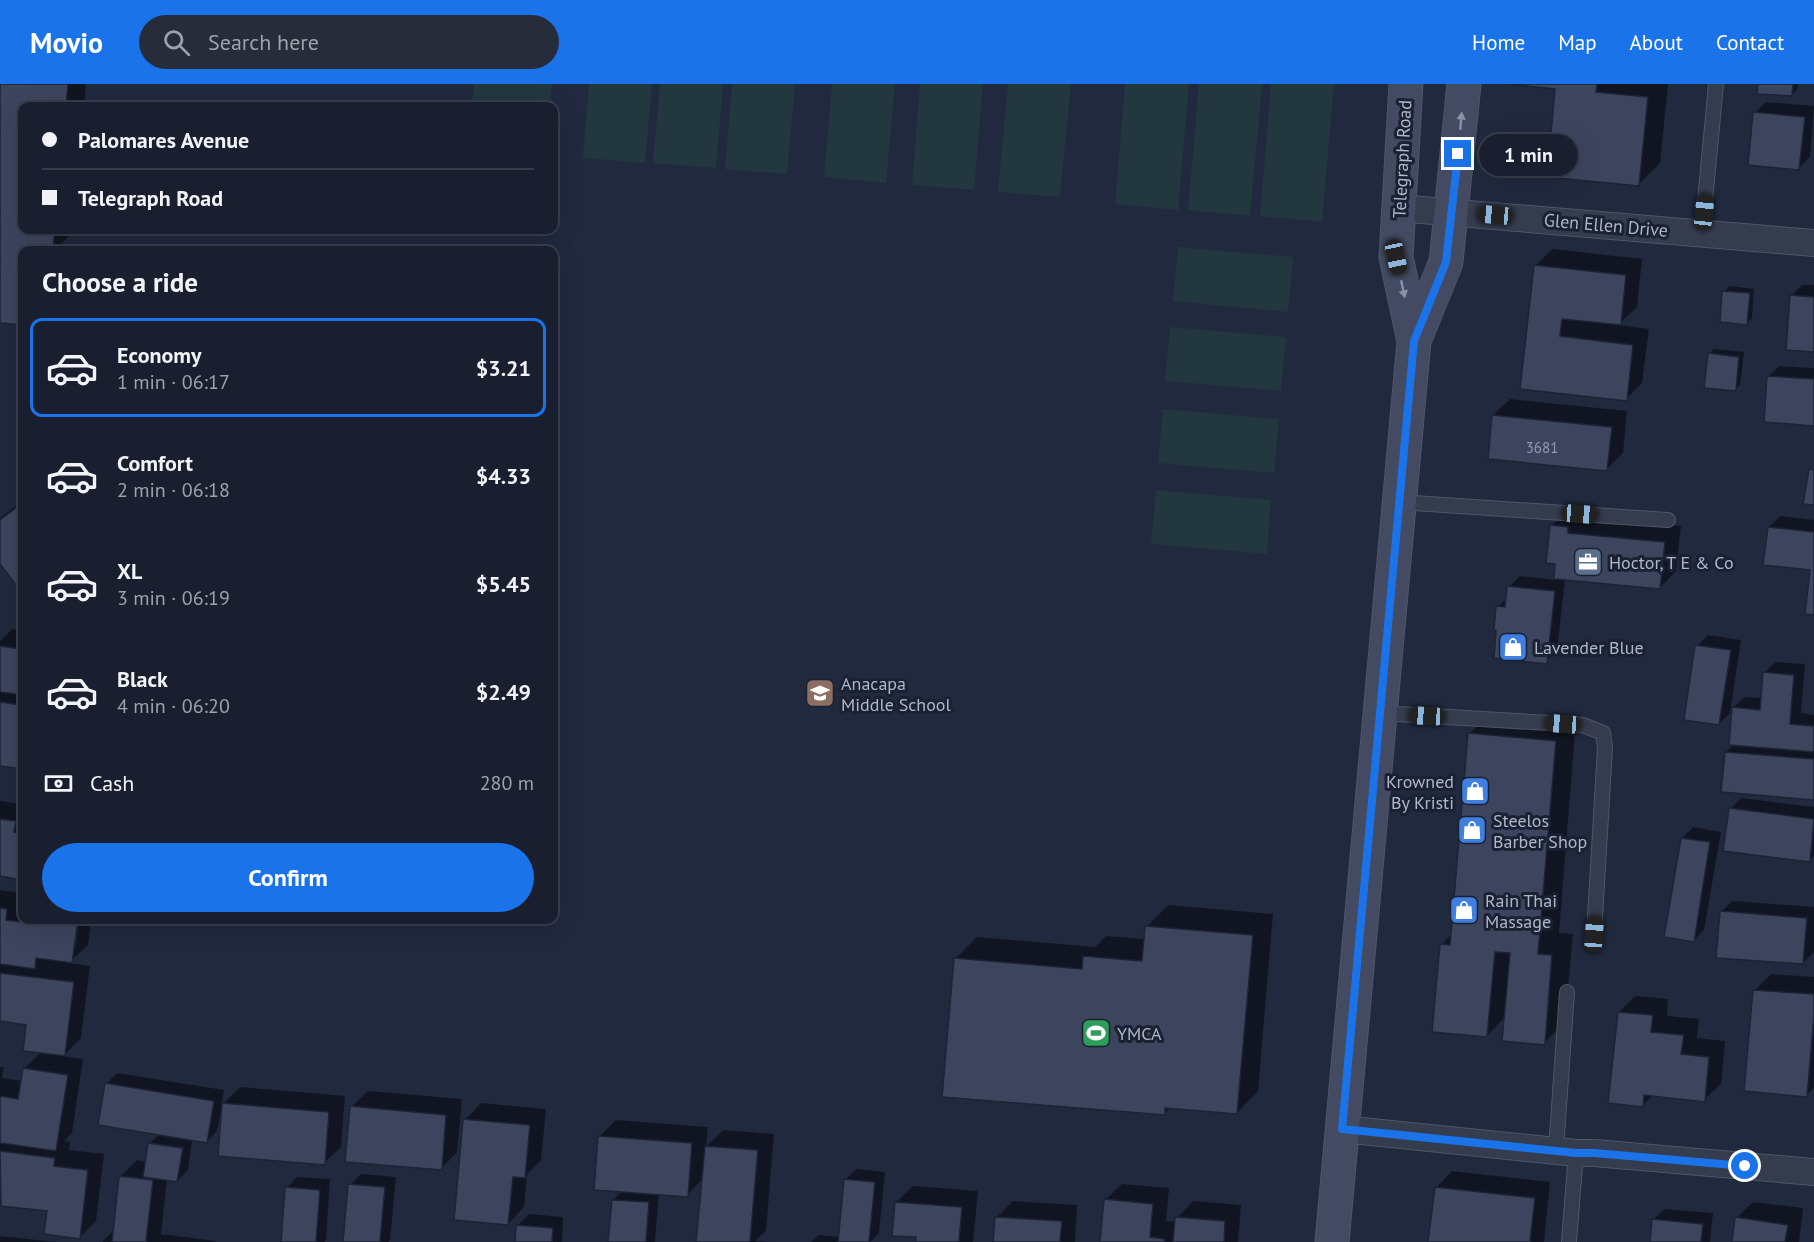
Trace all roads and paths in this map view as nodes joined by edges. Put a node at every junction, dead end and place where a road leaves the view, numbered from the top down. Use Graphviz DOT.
graph roads {
  1 [pos="1406,84"];
  2 [pos="1464,84"];
  3 [pos="1716,84"];
  4 [pos="1398,208"];
  5 [pos="1452,212"];
  6 [pos="1702,233"];
  7 [pos="1814,243"];
  8 [pos="1414,341"];
  9 [pos="1399,502"];
  10 [pos="1668,520"];
  11 [pos="1380,713"];
  12 [pos="1594,934"];
  13 [pos="1567,992"];
  14 [pos="1342,1129"];
  15 [pos="1566,1151"];
  16 [pos="1814,1172"];
  17 [pos="1332,1242"];
  18 [pos="1569,1242"];
  1 -- 4 [label="main road, Telegraph Road"];
  5 -- 2 [label="main road, Telegraph Road, one-way"];
  3 -- 6 [label="lane"];
  4 -- 5 [label="street, Glen Ellen Drive"];
  4 -- 8 [label="main road, Telegraph Road, one-way"];
  5 -- 6 [label="street, Glen Ellen Drive"];
  5 -- 8 [label="main road, Telegraph Road"];
  6 -- 7 [label="street, Glen Ellen Drive"];
  8 -- 9 [label="main road, Telegraph Road"];
  9 -- 10 [label="lane"];
  9 -- 11 [label="main road, Telegraph Road"];
  11 -- 12 [label="lane"];
  11 -- 14 [label="main road, Telegraph Road"];
  13 -- 15 [label="lane"];
  14 -- 15 [label="street"];
  14 -- 17 [label="main road, Telegraph Road"];
  15 -- 16 [label="street"];
  15 -- 18 [label="lane"];
}
